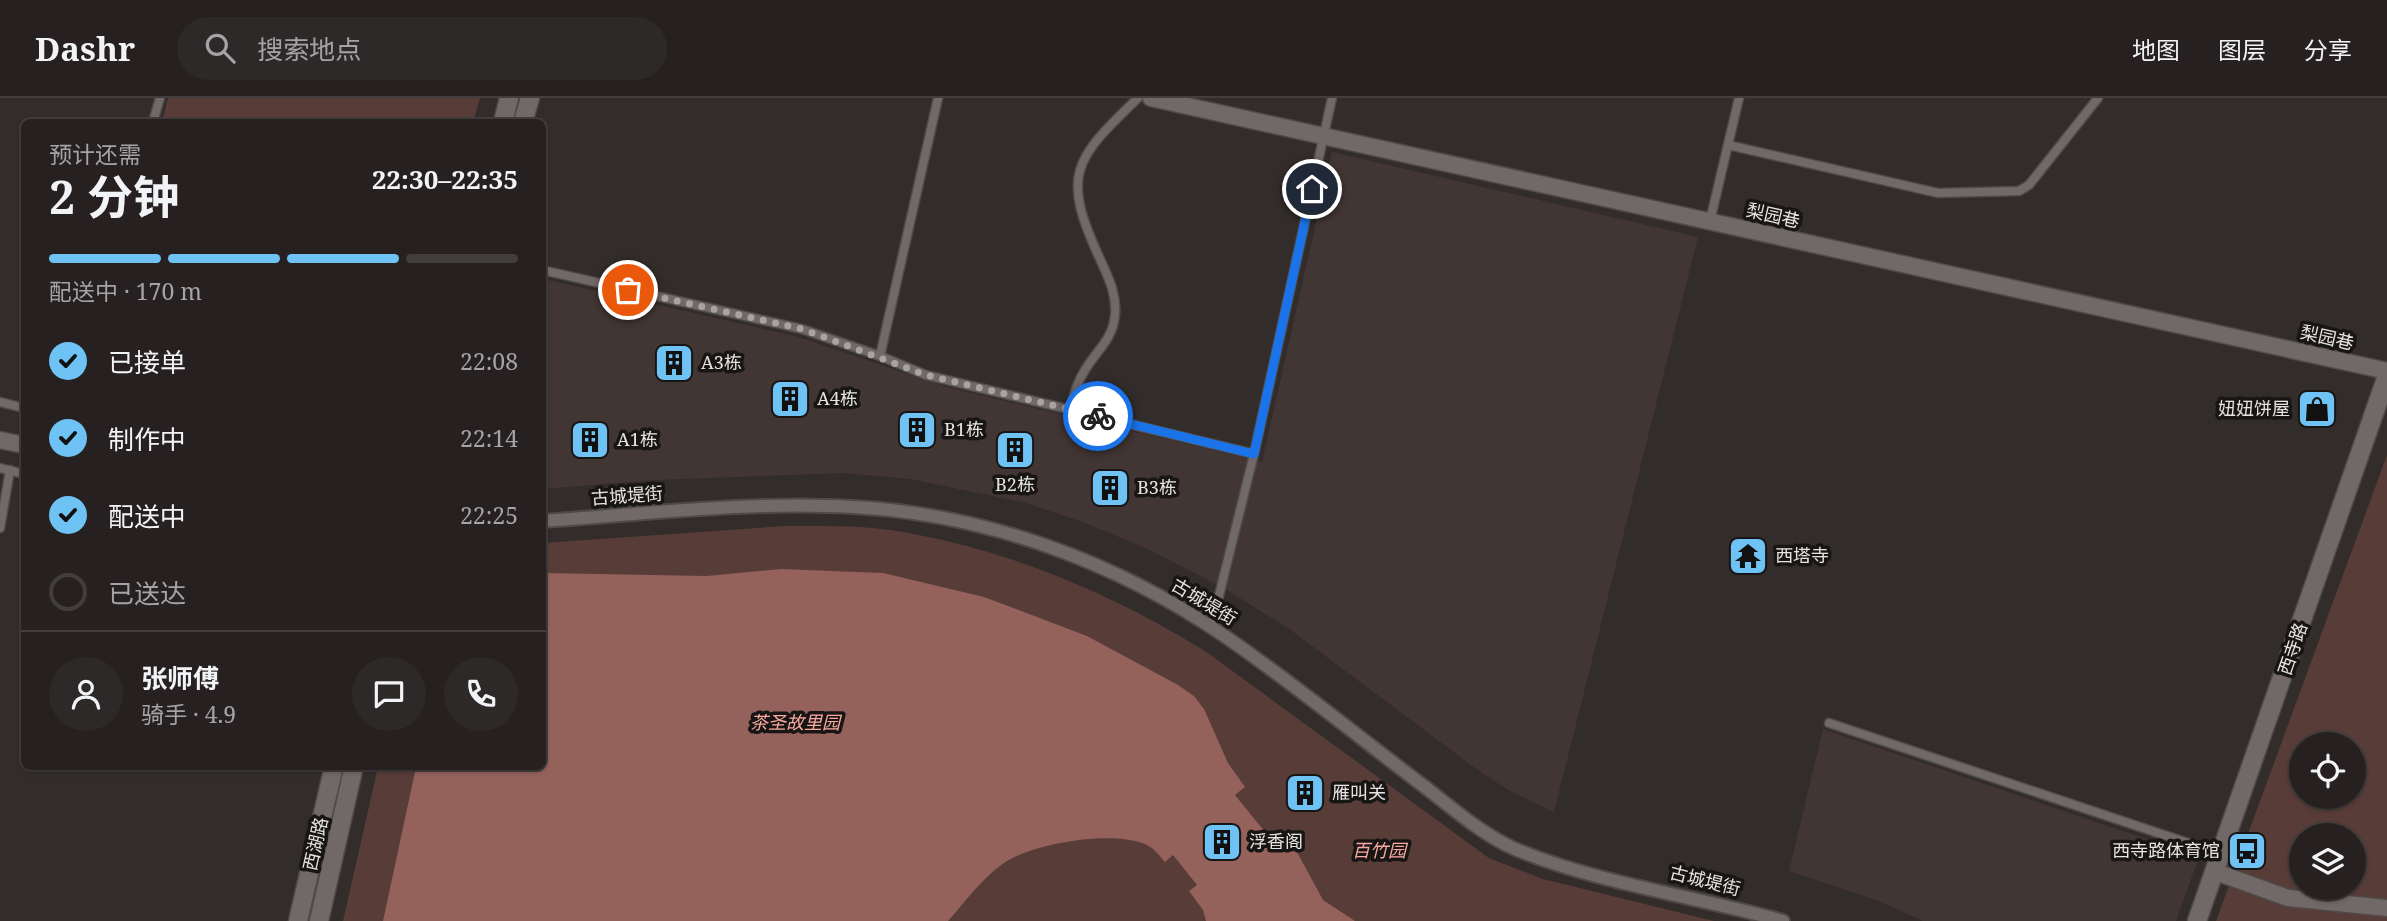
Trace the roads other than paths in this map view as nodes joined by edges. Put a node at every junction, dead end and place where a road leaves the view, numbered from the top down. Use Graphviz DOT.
graph roads {
  1 [pos="160,98"];
  2 [pos="509,98"];
  3 [pos="530,98"];
  4 [pos="938,98"];
  5 [pos="1138,98"];
  6 [pos="1151,98"];
  7 [pos="1332,98"];
  8 [pos="1739,98"];
  9 [pos="2098,98"];
  10 [pos="154,119"];
  11 [pos="504,119"];
  12 [pos="524,119"];
  13 [pos="1324,136"];
  14 [pos="1728,145"];
  15 [pos="1710,221"];
  16 [pos="546,271"];
  17 [pos="880,356"];
  18 [pos="2387,374"];
  19 [pos="0,402"];
  20 [pos="21,407"];
  21 [pos="1070,410"];
  22 [pos="0,440"];
  23 [pos="21,444"];
  24 [pos="1254,454"];
  25 [pos="0,468"];
  26 [pos="10,470"];
  27 [pos="21,473"];
  28 [pos="546,521"];
  29 [pos="0,528"];
  30 [pos="1211,628"];
  31 [pos="1829,723"];
  32 [pos="333,770"];
  33 [pos="354,770"];
  34 [pos="2222,855"];
  35 [pos="2216,872"];
  36 [pos="2387,908"];
  37 [pos="298,921"];
  38 [pos="319,921"];
  39 [pos="1783,921"];
  40 [pos="2197,921"];
  1 -- 10 [label="lane"];
  2 -- 11 [label="street"];
  3 -- 12 [label="street"];
  4 -- 17 [label="lane"];
  5 -- 21 [label="lane"];
  6 -- 13 [label="street, 梨园巷"];
  7 -- 13 [label="lane"];
  8 -- 14 [label="lane"];
  9 -- 14 [label="lane"];
  13 -- 15 [label="street, 梨园巷"];
  13 -- 24 [label="lane"];
  14 -- 15 [label="lane"];
  15 -- 18 [label="street, 梨园巷"];
  16 -- 17 [label="lane"];
  17 -- 21 [label="lane"];
  18 -- 34 [label="street, 西寺路"];
  19 -- 20 [label="lane"];
  21 -- 24 [label="lane"];
  22 -- 23 [label="street"];
  24 -- 30 [label="lane"];
  25 -- 26 [label="lane"];
  26 -- 27 [label="lane"];
  26 -- 29 [label="lane"];
  28 -- 30 [label="street, 古城堤街"];
  30 -- 39 [label="street, 古城堤街"];
  31 -- 34 [label="lane"];
  32 -- 37 [label="street, 西湖路"];
  33 -- 38 [label="street, 西湖路"];
  34 -- 35 [label="street, 西寺路"];
  35 -- 36 [label="street"];
  35 -- 40 [label="street, 西寺路"];
}
